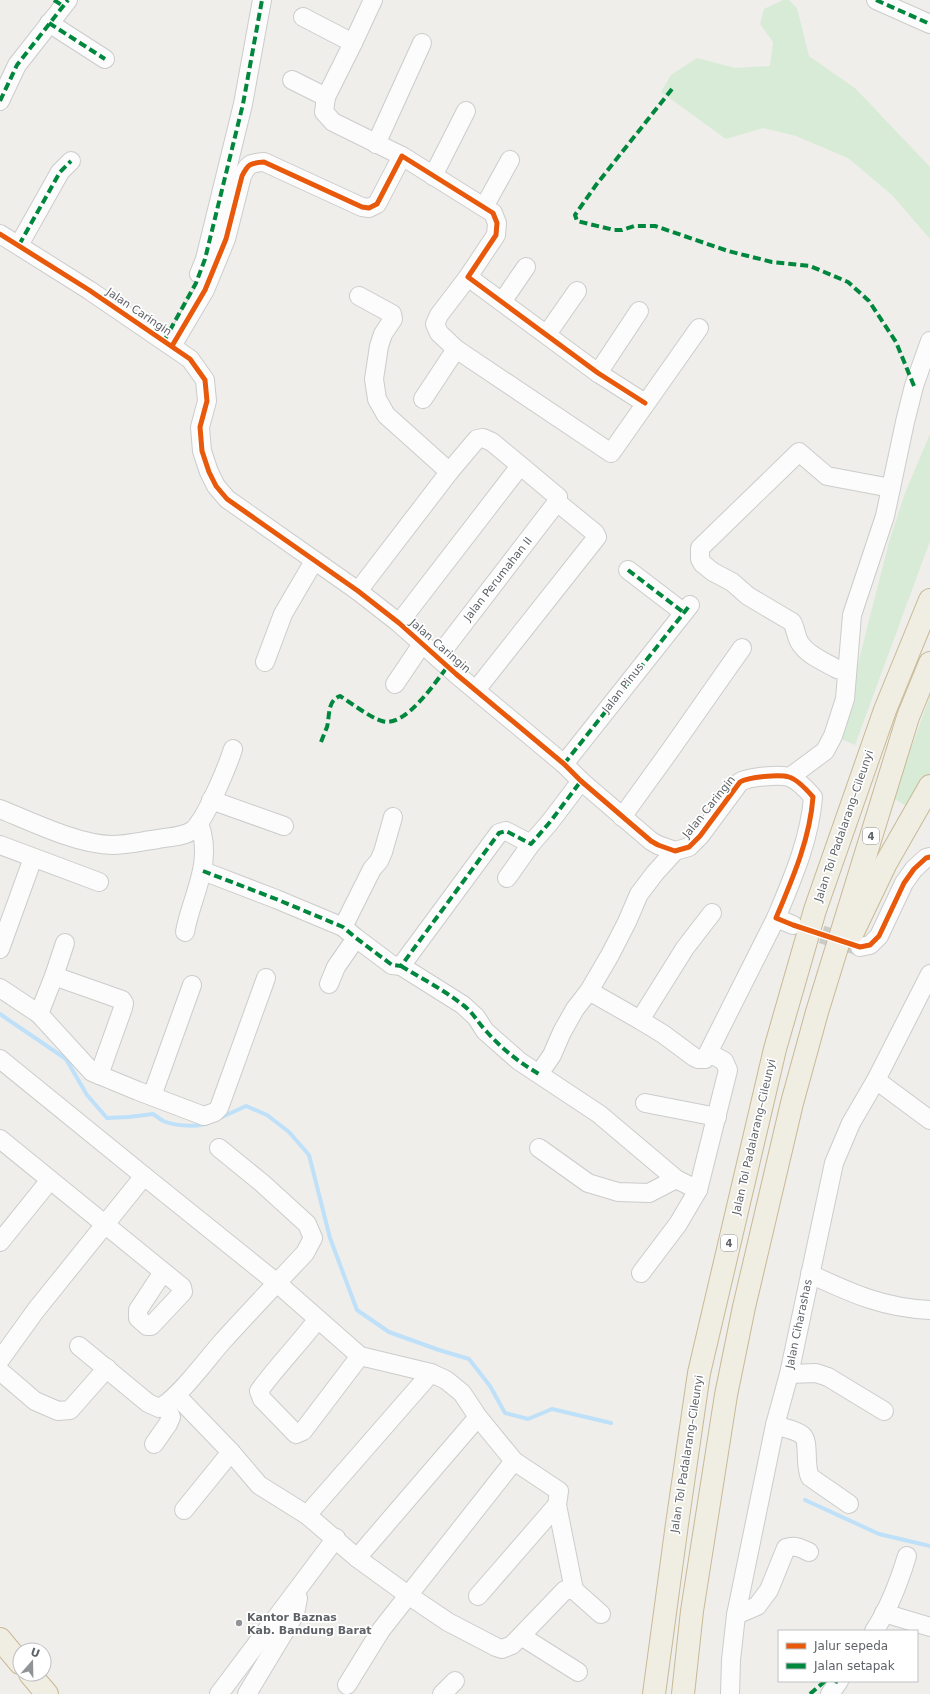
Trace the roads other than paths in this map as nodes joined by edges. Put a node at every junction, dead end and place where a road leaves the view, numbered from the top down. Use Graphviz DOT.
graph roads {
  1 [pos="262,0"];
  2 [pos="373,0"];
  3 [pos="876,0"];
  4 [pos="62,2"];
  5 [pos="303,17"];
  6 [pos="49,23"];
  7 [pos="930,24"];
  8 [pos="354,43"];
  9 [pos="422,43"];
  10 [pos="105,59"];
  11 [pos="292,80"];
  12 [pos="326,97"];
  13 [pos="0,101"];
  14 [pos="466,111"];
  15 [pos="376,144"];
  16 [pos="402,156"];
  17 [pos="510,160"];
  18 [pos="71,161"];
  19 [pos="235,174"];
  20 [pos="433,176"];
  21 [pos="484,207"];
  22 [pos="0,234"];
  23 [pos="19,245"];
  24 [pos="526,267"];
  25 [pos="468,277"];
  26 [pos="577,291"];
  27 [pos="359,296"];
  28 [pos="502,302"];
  29 [pos="639,311"];
  30 [pos="699,328"];
  31 [pos="547,334"];
  32 [pos="930,341"];
  33 [pos="168,344"];
  34 [pos="456,349"];
  35 [pos="598,373"];
  36 [pos="423,399"];
  37 [pos="645,403"];
  38 [pos="520,466"];
  39 [pos="450,471"];
  40 [pos="891,488"];
  41 [pos="558,502"];
  42 [pos="314,561"];
  43 [pos="628,570"];
  44 [pos="358,591"];
  45 [pos="930,600"];
  46 [pos="399,623"];
  47 [pos="422,644"];
  48 [pos="742,648"];
  49 [pos="438,657"];
  50 [pos="265,662"];
  51 [pos="930,663"];
  52 [pos="848,668"];
  53 [pos="395,684"];
  54 [pos="476,690"];
  55 [pos="233,749"];
  56 [pos="564,764"];
  57 [pos="790,777"];
  58 [pos="581,781"];
  59 [pos="930,786"];
  60 [pos="211,800"];
  61 [pos="0,809"];
  62 [pos="393,817"];
  63 [pos="622,817"];
  64 [pos="199,823"];
  65 [pos="284,826"];
  66 [pos="531,844"];
  67 [pos="0,845"];
  68 [pos="675,851"];
  69 [pos="930,857"];
  70 [pos="33,858"];
  71 [pos="203,871"];
  72 [pos="507,878"];
  73 [pos="99,882"];
  74 [pos="712,913"];
  75 [pos="776,918"];
  76 [pos="793,925"];
  77 [pos="185,932"];
  78 [pos="350,933"];
  79 [pos="65,943"];
  80 [pos="860,947"];
  81 [pos="0,949"];
  82 [pos="401,966"];
  83 [pos="930,974"];
  84 [pos="54,976"];
  85 [pos="266,978"];
  86 [pos="328,984"];
  87 [pos="192,985"];
  88 [pos="0,988"];
  89 [pos="589,991"];
  90 [pos="817,1012"];
  91 [pos="39,1014"];
  92 [pos="640,1020"];
  93 [pos="709,1053"];
  94 [pos="0,1059"];
  95 [pos="539,1074"];
  96 [pos="99,1075"];
  97 [pos="876,1080"];
  98 [pos="152,1096"];
  99 [pos="645,1103"];
  100 [pos="717,1117"];
  101 [pos="930,1120"];
  102 [pos="1,1143"];
  103 [pos="219,1148"];
  104 [pos="539,1148"];
  105 [pos="144,1176"];
  106 [pos="676,1179"];
  107 [pos="50,1180"];
  108 [pos="698,1190"];
  109 [pos="105,1224"];
  110 [pos="0,1242"];
  111 [pos="163,1272"];
  112 [pos="641,1274"];
  113 [pos="810,1274"];
  114 [pos="277,1283"];
  115 [pos="930,1310"];
  116 [pos="317,1320"];
  117 [pos="79,1346"];
  118 [pos="2,1352"];
  119 [pos="360,1356"];
  120 [pos="107,1368"];
  121 [pos="0,1371"];
  122 [pos="431,1373"];
  123 [pos="789,1374"];
  124 [pos="171,1400"];
  125 [pos="884,1411"];
  126 [pos="478,1417"];
  127 [pos="775,1425"];
  128 [pos="154,1444"];
  129 [pos="231,1452"];
  130 [pos="514,1461"];
  131 [pos="849,1504"];
  132 [pos="557,1505"];
  133 [pos="184,1510"];
  134 [pos="307,1515"];
  135 [pos="336,1538"];
  136 [pos="809,1552"];
  137 [pos="907,1556"];
  138 [pos="357,1558"];
  139 [pos="574,1590"];
  140 [pos="297,1592"];
  141 [pos="408,1595"];
  142 [pos="478,1596"];
  143 [pos="884,1613"];
  144 [pos="601,1614"];
  145 [pos="736,1615"];
  146 [pos="930,1627"];
  147 [pos="875,1630"];
  148 [pos="521,1636"];
  149 [pos="0,1639"];
  150 [pos="12,1653"];
  151 [pos="578,1672"];
  152 [pos="455,1681"];
  153 [pos="37,1682"];
  154 [pos="838,1682"];
  155 [pos="347,1685"];
  156 [pos="47,1694"];
  157 [pos="219,1694"];
  158 [pos="247,1694"];
  159 [pos="442,1694"];
  160 [pos="654,1694"];
  161 [pos="683,1694"];
  162 [pos="730,1694"];
  163 [pos="830,1694"];
  1 -- 19 [label="street"];
  2 -- 8 [label="street"];
  3 -- 7 [label="street"];
  4 -- 6 [label="street"];
  5 -- 8 [label="street"];
  6 -- 10 [label="street"];
  6 -- 13 [label="street"];
  8 -- 12 [label="street"];
  9 -- 15 [label="street"];
  11 -- 12 [label="street"];
  12 -- 15 [label="street"];
  14 -- 20 [label="street"];
  15 -- 16 [label="street"];
  16 -- 19 [label="street"];
  16 -- 20 [label="street"];
  17 -- 21 [label="street"];
  18 -- 23 [label="street"];
  19 -- 33 [label="street"];
  20 -- 21 [label="street"];
  21 -- 25 [label="street"];
  22 -- 23 [label="street, Jalan Caringin"];
  23 -- 33 [label="street, Jalan Caringin"];
  24 -- 28 [label="street"];
  25 -- 28 [label="street"];
  25 -- 34 [label="street"];
  26 -- 31 [label="street"];
  27 -- 39 [label="street"];
  28 -- 31 [label="street"];
  29 -- 35 [label="street"];
  30 -- 37 [label="street"];
  31 -- 35 [label="street"];
  32 -- 40 [label="street"];
  33 -- 42 [label="street, Jalan Caringin"];
  34 -- 36 [label="street"];
  34 -- 37 [label="street"];
  35 -- 37 [label="street"];
  38 -- 39 [label="street"];
  38 -- 41 [label="street"];
  38 -- 46 [label="street"];
  39 -- 44 [label="street"];
  40 -- 52 [label="street"];
  40 -- 52 [label="street"];
  41 -- 49 [label="street, Jalan Perumahan II"];
  41 -- 54 [label="street"];
  42 -- 44 [label="street, Jalan Caringin"];
  42 -- 50 [label="street"];
  43 -- 56 [label="street, Jalan Pinus"];
  44 -- 46 [label="street, Jalan Caringin"];
  45 -- 160 [label="highway, Jalan Tol Padalarang–Cileunyi / 4"];
  46 -- 47 [label="street, Jalan Caringin"];
  47 -- 49 [label="street, Jalan Caringin"];
  47 -- 53 [label="street"];
  48 -- 63 [label="street"];
  49 -- 54 [label="street, Jalan Caringin"];
  51 -- 90 [label="highway, 4"];
  52 -- 57 [label="street"];
  54 -- 56 [label="street, Jalan Caringin"];
  55 -- 60 [label="street"];
  56 -- 58 [label="street, Jalan Caringin"];
  57 -- 68 [label="street, Jalan Caringin"];
  57 -- 75 [label="street"];
  58 -- 63 [label="street, Jalan Caringin"];
  58 -- 66 [label="street"];
  59 -- 90 [label="highway"];
  60 -- 64 [label="street"];
  60 -- 65 [label="street"];
  61 -- 64 [label="street"];
  62 -- 78 [label="street"];
  63 -- 68 [label="street, Jalan Caringin"];
  64 -- 71 [label="street"];
  66 -- 72 [label="street"];
  66 -- 82 [label="street"];
  67 -- 70 [label="street"];
  68 -- 89 [label="street"];
  69 -- 80 [label="street"];
  70 -- 73 [label="street"];
  70 -- 81 [label="street"];
  71 -- 77 [label="street"];
  71 -- 78 [label="street"];
  74 -- 92 [label="street"];
  75 -- 76 [label="street"];
  75 -- 93 [label="street"];
  78 -- 82 [label="street"];
  78 -- 86 [label="street"];
  79 -- 84 [label="street"];
  82 -- 95 [label="street"];
  83 -- 97 [label="street, Jalan Ciharashas"];
  84 -- 91 [label="street"];
  84 -- 96 [label="street"];
  85 -- 98 [label="street"];
  87 -- 98 [label="street"];
  88 -- 91 [label="street"];
  89 -- 92 [label="street"];
  89 -- 95 [label="street"];
  90 -- 161 [label="highway, 4"];
  91 -- 96 [label="street"];
  92 -- 93 [label="street"];
  93 -- 100 [label="street"];
  94 -- 105 [label="street"];
  95 -- 106 [label="street"];
  96 -- 98 [label="street"];
  97 -- 101 [label="street"];
  97 -- 113 [label="street, Jalan Ciharashas"];
  99 -- 100 [label="street"];
  100 -- 108 [label="street"];
  102 -- 107 [label="street"];
  103 -- 114 [label="street"];
  104 -- 106 [label="street"];
  105 -- 109 [label="street"];
  105 -- 114 [label="street"];
  106 -- 108 [label="street"];
  107 -- 109 [label="street"];
  107 -- 110 [label="street"];
  108 -- 112 [label="street"];
  109 -- 111 [label="street"];
  109 -- 118 [label="street"];
  113 -- 115 [label="street"];
  113 -- 123 [label="street, Jalan Ciharashas"];
  114 -- 116 [label="street"];
  114 -- 124 [label="street"];
  116 -- 119 [label="street"];
  116 -- 119 [label="street"];
  117 -- 120 [label="street"];
  119 -- 122 [label="street"];
  120 -- 121 [label="street"];
  120 -- 124 [label="street"];
  122 -- 126 [label="street"];
  122 -- 134 [label="street"];
  123 -- 125 [label="street"];
  123 -- 127 [label="street, Jalan Ciharashas"];
  124 -- 128 [label="street"];
  124 -- 129 [label="street"];
  126 -- 130 [label="street"];
  126 -- 138 [label="street"];
  127 -- 131 [label="street"];
  127 -- 145 [label="street, Jalan Ciharashas"];
  129 -- 133 [label="street"];
  129 -- 134 [label="street"];
  130 -- 132 [label="street"];
  130 -- 141 [label="street"];
  132 -- 139 [label="street"];
  132 -- 142 [label="street"];
  134 -- 135 [label="street"];
  135 -- 138 [label="street"];
  135 -- 140 [label="street"];
  136 -- 145 [label="street"];
  137 -- 143 [label="street"];
  138 -- 141 [label="street"];
  139 -- 144 [label="street"];
  139 -- 148 [label="street"];
  140 -- 157 [label="street"];
  140 -- 158 [label="street"];
  141 -- 148 [label="street"];
  141 -- 155 [label="street"];
  143 -- 146 [label="street"];
  143 -- 147 [label="street"];
  145 -- 162 [label="street, Jalan Ciharashas"];
  148 -- 151 [label="street"];
  149 -- 150 [label="highway"];
  152 -- 159 [label="street"];
  153 -- 156 [label="highway"];
  154 -- 163 [label="street"];
}
